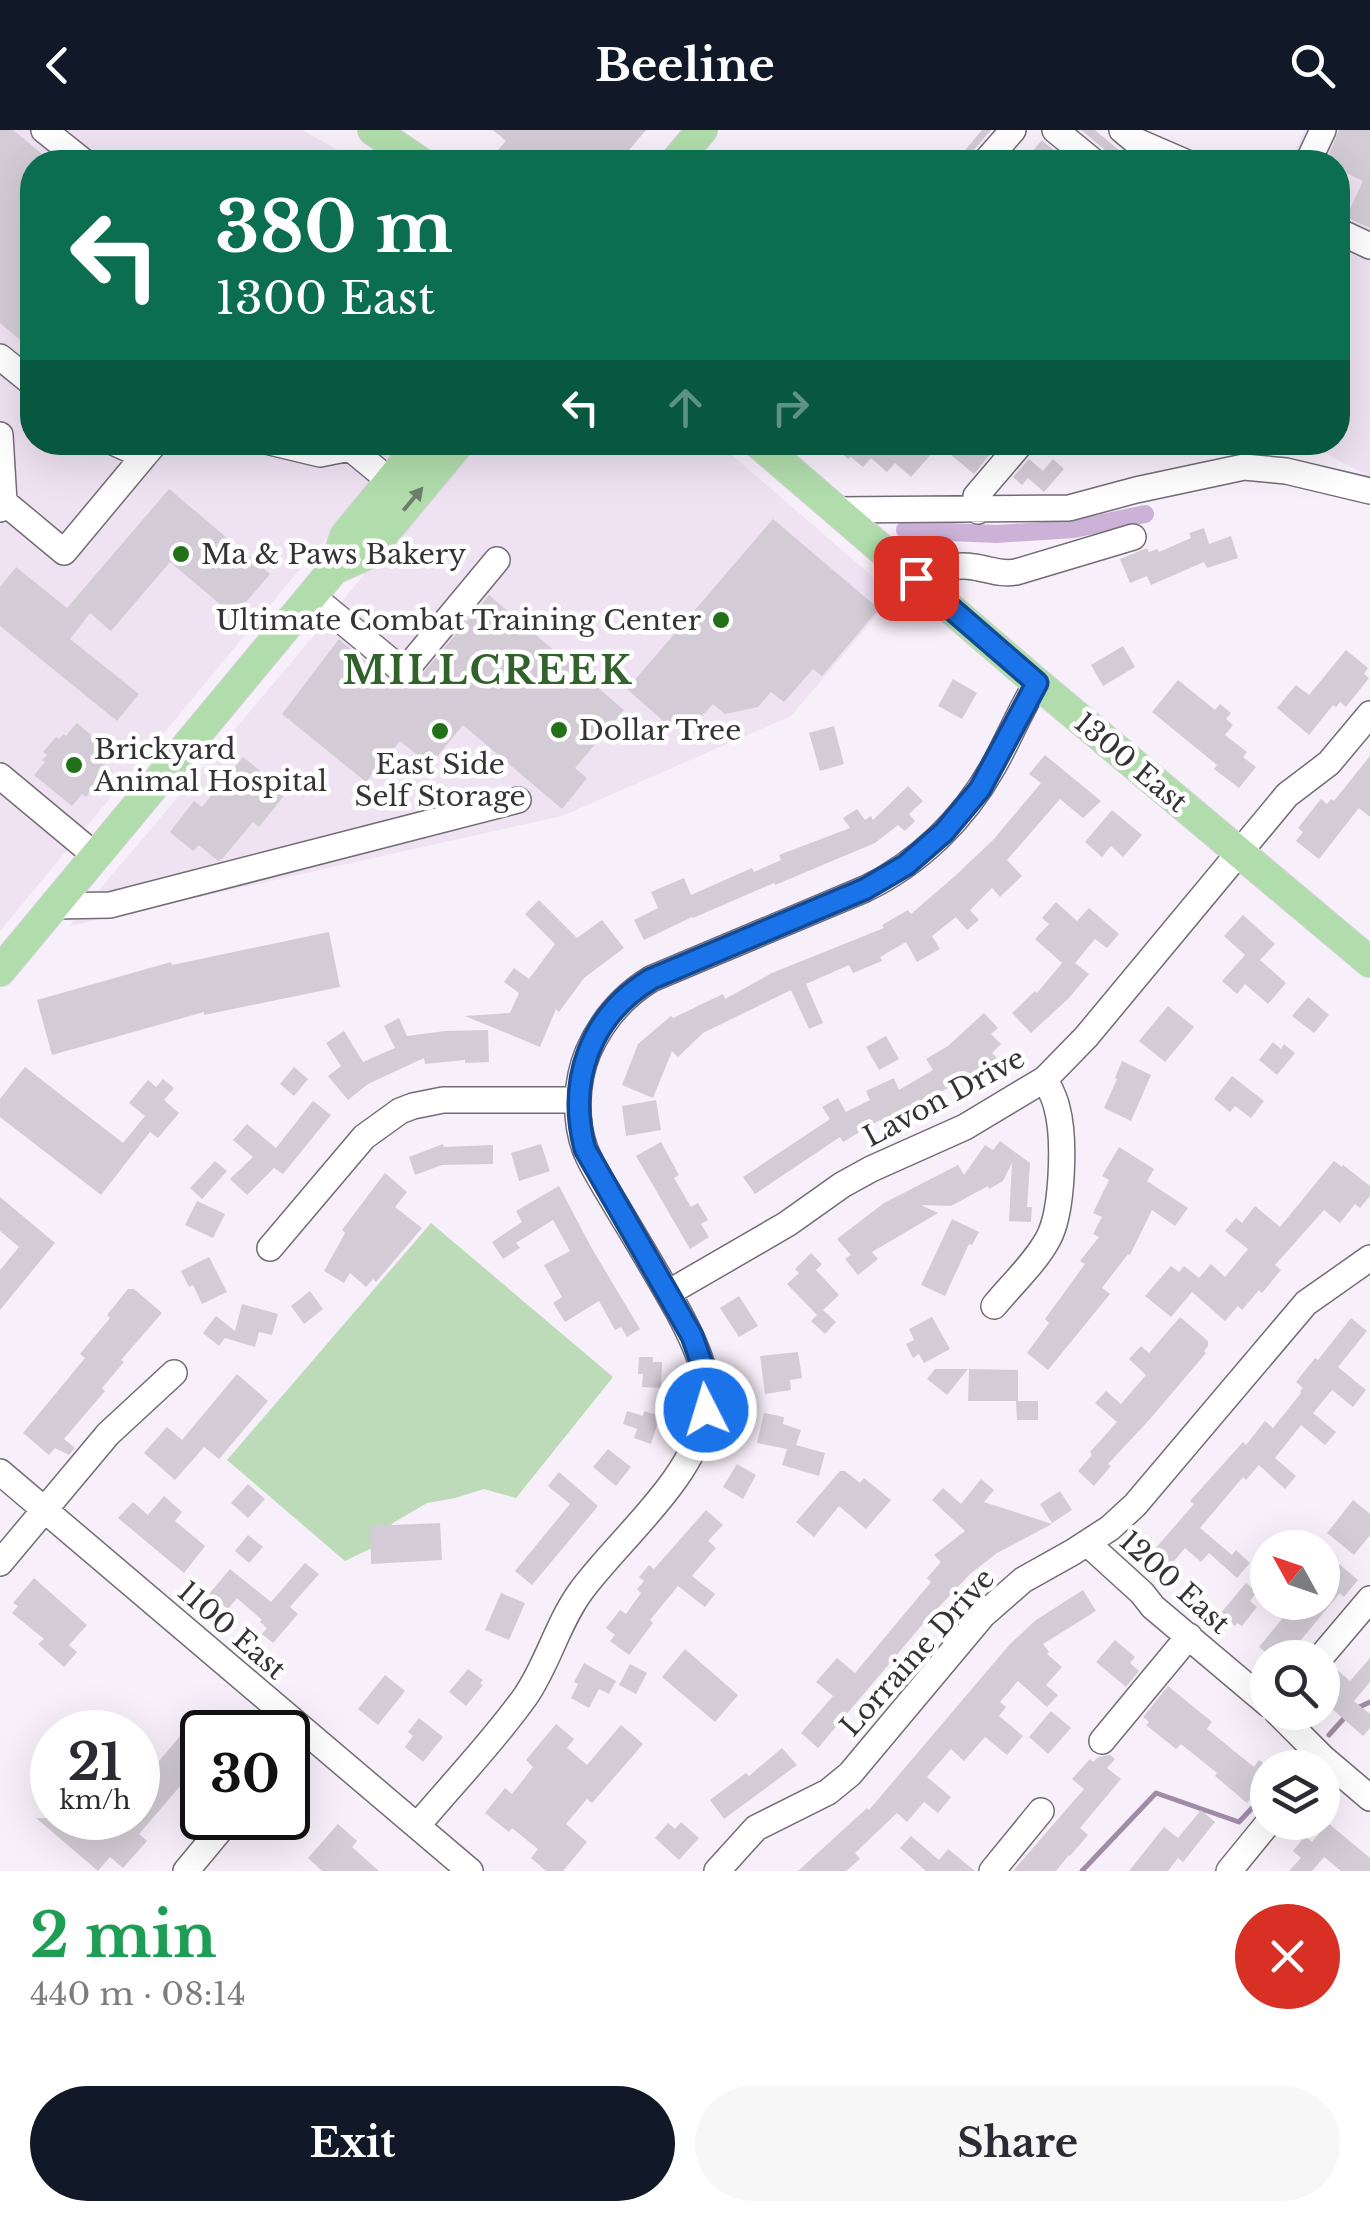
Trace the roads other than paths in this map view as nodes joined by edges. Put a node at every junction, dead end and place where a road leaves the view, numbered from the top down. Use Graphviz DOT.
graph roads {
  1 [pos="44,130"];
  2 [pos="373,130"];
  3 [pos="702,130"];
  4 [pos="1012,130"];
  5 [pos="1055,130"];
  6 [pos="1122,130"];
  7 [pos="69,150"];
  8 [pos="402,150"];
  9 [pos="686,150"];
  10 [pos="995,150"];
  11 [pos="1079,150"];
  12 [pos="1157,150"];
  13 [pos="0,357"];
  14 [pos="20,373"];
  15 [pos="0,435"];
  16 [pos="146,455"];
  17 [pos="362,455"];
  18 [pos="412,455"];
  19 [pos="449,455"];
  20 [pos="773,455"];
  21 [pos="1011,455"];
  22 [pos="390,482"];
  23 [pos="1370,491"];
  24 [pos="2,505"];
  25 [pos="837,510"];
  26 [pos="978,511"];
  27 [pos="1132,537"];
  28 [pos="497,560"];
  29 [pos="334,569"];
  30 [pos="916,578"];
  31 [pos="312,596"];
  32 [pos="1037,683"];
  33 [pos="1366,727"];
  34 [pos="0,776"];
  35 [pos="518,800"];
  36 [pos="1239,851"];
  37 [pos="96,856"];
  38 [pos="54,906"];
  39 [pos="1370,962"];
  40 [pos="0,972"];
  41 [pos="1046,1079"];
  42 [pos="578,1100"];
  43 [pos="270,1248"];
  44 [pos="1370,1258"];
  45 [pos="668,1293"];
  46 [pos="994,1306"];
  47 [pos="174,1373"];
  48 [pos="0,1472"];
  49 [pos="45,1511"];
  50 [pos="1087,1543"];
  51 [pos="0,1563"];
  52 [pos="1370,1599"];
  53 [pos="1189,1636"];
  54 [pos="1335,1640"];
  55 [pos="1250,1689"];
  56 [pos="263,1710"];
  57 [pos="1292,1730"];
  58 [pos="1102,1741"];
  59 [pos="310,1749"];
  60 [pos="1308,1750"];
  61 [pos="1340,1777"];
  62 [pos="1370,1798"];
  63 [pos="1041,1811"];
  64 [pos="418,1825"];
  65 [pos="212,1840"];
  66 [pos="1254,1840"];
  67 [pos="186,1871"];
  68 [pos="470,1871"];
  69 [pos="717,1871"];
  70 [pos="992,1871"];
  71 [pos="1228,1871"];
  1 -- 7 [label="street"];
  2 -- 8 [label="main road"];
  3 -- 9 [label="main road"];
  4 -- 10 [label="street"];
  5 -- 11 [label="street"];
  6 -- 12 [label="street"];
  13 -- 14 [label="street"];
  15 -- 24 [label="street"];
  16 -- 24 [label="street"];
  17 -- 22 [label="street"];
  18 -- 22 [label="main road"];
  29 -- 19 [label="main road, one-way"];
  20 -- 25 [label="main road, 1300 East"];
  21 -- 26 [label="street"];
  22 -- 29 [label="main road"];
  23 -- 26 [label="street"];
  25 -- 26 [label="street"];
  25 -- 30 [label="main road, 1300 East"];
  27 -- 30 [label="street"];
  28 -- 31 [label="street"];
  29 -- 31 [label="main road"];
  30 -- 32 [label="main road, 1300 East"];
  31 -- 37 [label="main road"];
  32 -- 36 [label="main road, 1300 East"];
  32 -- 42 [label="street"];
  33 -- 36 [label="street, Lavon Drive"];
  34 -- 37 [label="street"];
  35 -- 38 [label="street"];
  36 -- 39 [label="main road, 1300 East"];
  36 -- 41 [label="street, Lavon Drive"];
  37 -- 38 [label="main road"];
  38 -- 40 [label="main road"];
  41 -- 45 [label="street, Lavon Drive"];
  41 -- 46 [label="street"];
  42 -- 43 [label="street"];
  42 -- 45 [label="street"];
  44 -- 50 [label="street, Lorraine Drive"];
  45 -- 64 [label="street"];
  47 -- 49 [label="street"];
  48 -- 49 [label="street, 1100 East"];
  49 -- 51 [label="street"];
  49 -- 56 [label="street, 1100 East"];
  50 -- 53 [label="street, 1200 East"];
  50 -- 69 [label="street, Lorraine Drive"];
  52 -- 54 [label="street"];
  53 -- 55 [label="street, 1200 East"];
  53 -- 58 [label="street"];
  57 -- 60 [label="street"];
  59 -- 64 [label="street, 1100 East"];
  61 -- 62 [label="street"];
  63 -- 70 [label="street"];
  64 -- 68 [label="street, 1100 East"];
  65 -- 67 [label="street"];
  66 -- 71 [label="street"];
}
